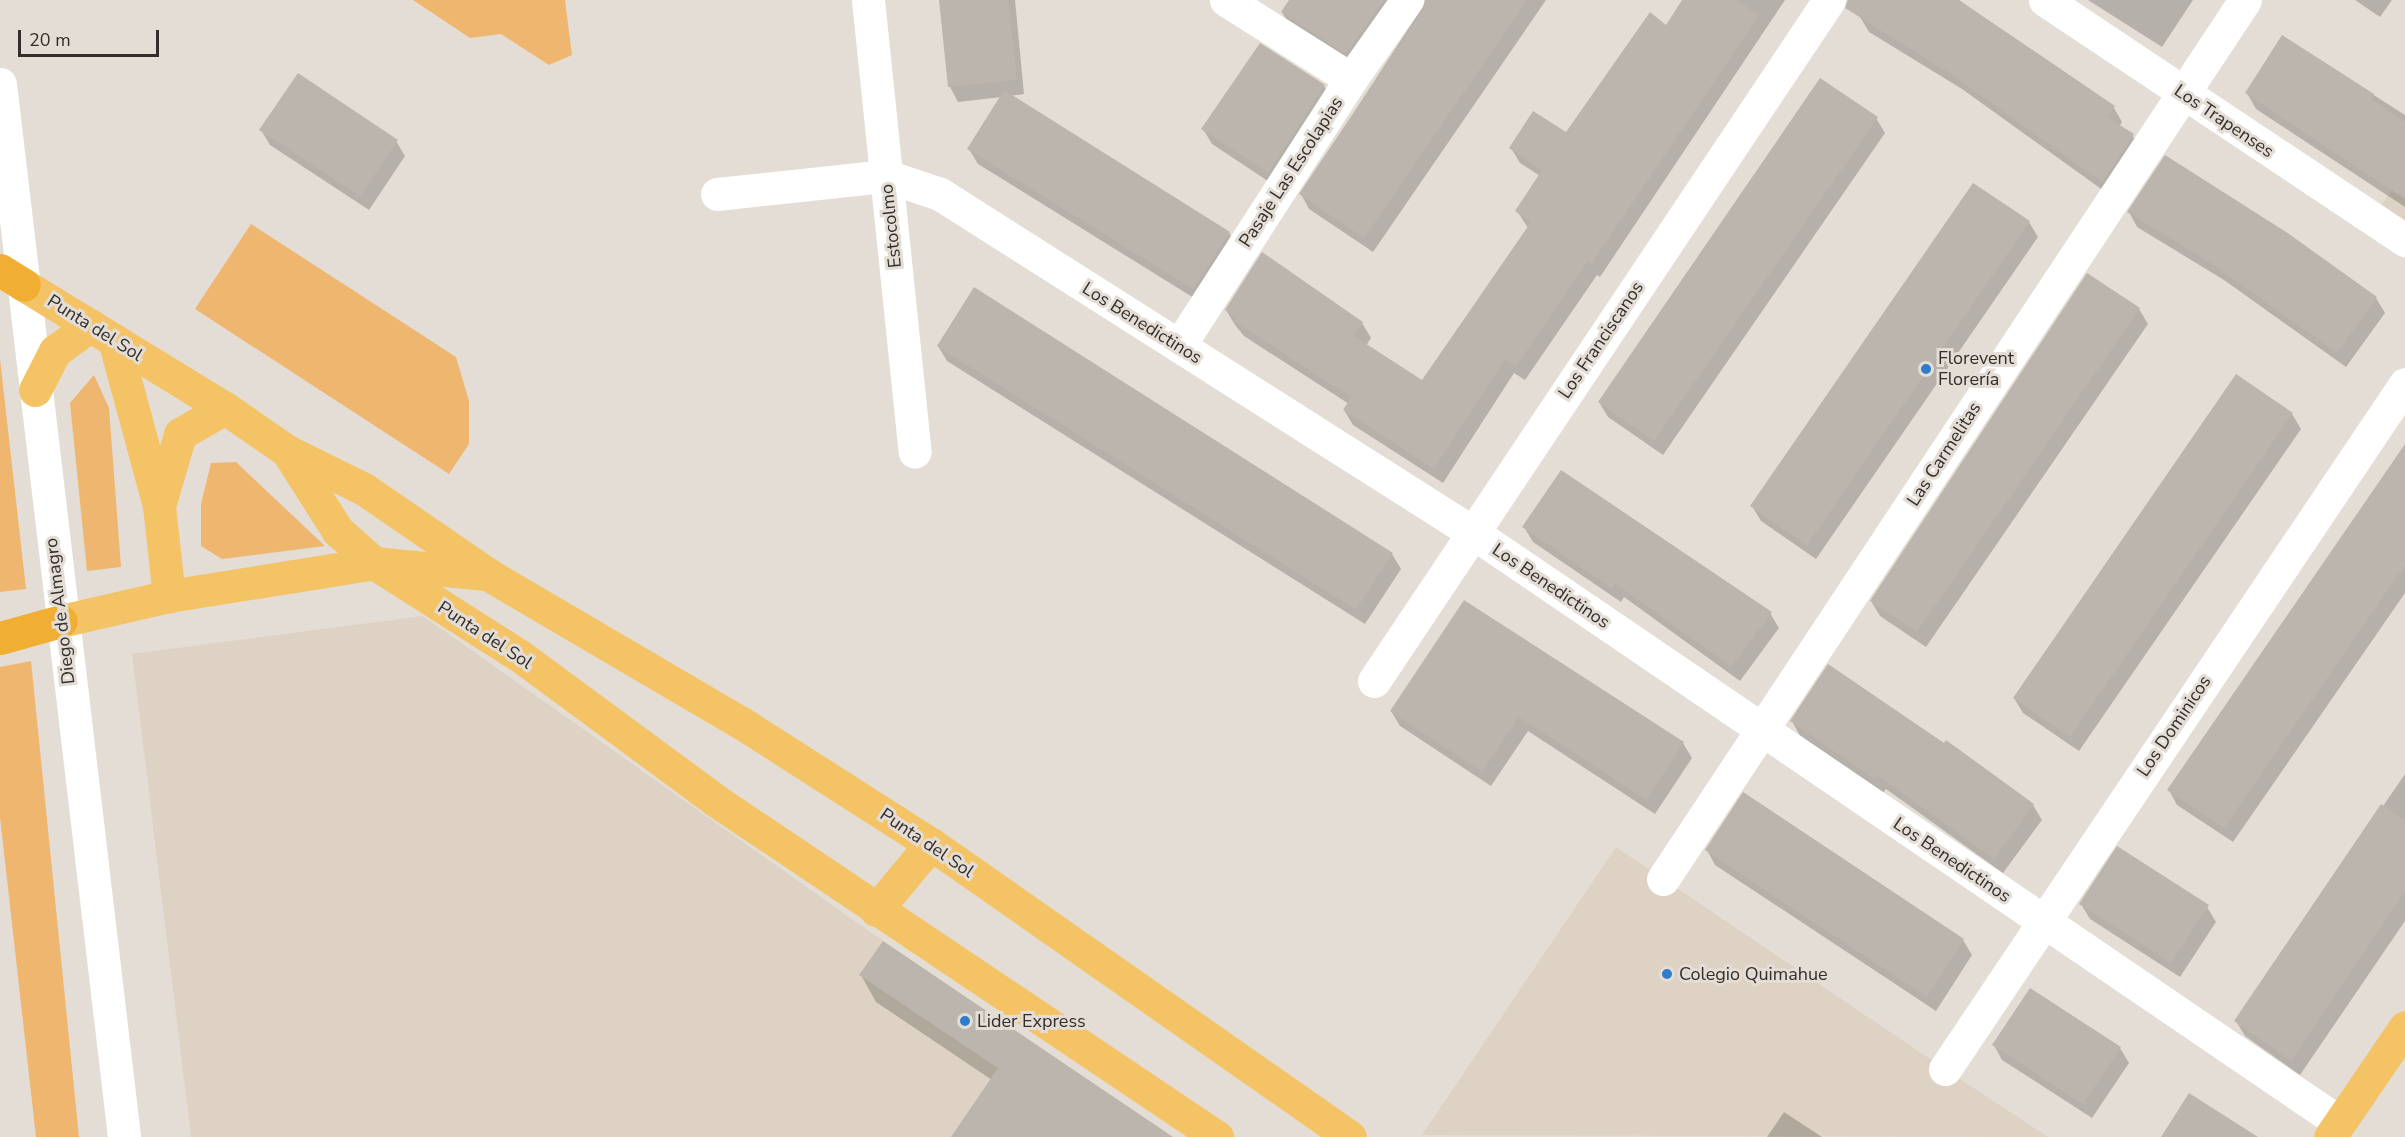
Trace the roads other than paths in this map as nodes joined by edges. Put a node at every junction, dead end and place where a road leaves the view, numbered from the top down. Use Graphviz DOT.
graph roads {
  1 [pos="868,0"];
  2 [pos="1226,0"];
  3 [pos="1407,0"];
  4 [pos="1828,0"];
  5 [pos="2045,0"];
  6 [pos="2245,0"];
  7 [pos="1351,79"];
  8 [pos="0,84"];
  9 [pos="2182,94"];
  10 [pos="886,176"];
  11 [pos="717,194"];
  12 [pos="2405,240"];
  13 [pos="12,277"];
  14 [pos="103,333"];
  15 [pos="1179,346"];
  16 [pos="2405,384"];
  17 [pos="35,390"];
  18 [pos="225,408"];
  19 [pos="286,451"];
  20 [pos="915,452"];
  21 [pos="159,506"];
  22 [pos="1472,532"];
  23 [pos="374,563"];
  24 [pos="489,574"];
  25 [pos="170,596"];
  26 [pos="61,621"];
  27 [pos="0,638"];
  28 [pos="1374,681"];
  29 [pos="1762,730"];
  30 [pos="931,844"];
  31 [pos="1664,879"];
  32 [pos="876,910"];
  33 [pos="2042,921"];
  34 [pos="2405,1027"];
  35 [pos="1945,1068"];
  36 [pos="2335,1130"];
  37 [pos="124,1137"];
  38 [pos="1217,1137"];
  39 [pos="1350,1137"];
  1 -- 10 [label="street, Estocolmo"];
  2 -- 7 [label="street"];
  3 -- 7 [label="street, Pasaje Las Escolapias"];
  4 -- 22 [label="street, Los Franciscanos"];
  5 -- 9 [label="street, Los Trapenses"];
  6 -- 9 [label="street, Las Carmelitas"];
  7 -- 15 [label="street, Pasaje Las Escolapias"];
  8 -- 13 [label="street, Diego de Almagro"];
  9 -- 12 [label="street, Los Trapenses"];
  9 -- 29 [label="street, Las Carmelitas"];
  10 -- 11 [label="street, Los Benedictinos"];
  10 -- 15 [label="street, Los Benedictinos"];
  10 -- 20 [label="street, Estocolmo"];
  13 -- 14 [label="main road, Punta del Sol"];
  13 -- 17 [label="street, Diego de Almagro"];
  14 -- 17 [label="main road"];
  14 -- 18 [label="main road, Punta del Sol"];
  14 -- 21 [label="main road"];
  15 -- 22 [label="street, Los Benedictinos"];
  16 -- 33 [label="street, Los Dominicos"];
  17 -- 26 [label="street, Diego de Almagro"];
  18 -- 19 [label="main road, Punta del Sol"];
  18 -- 21 [label="main road"];
  19 -- 23 [label="main road, Punta del Sol"];
  19 -- 24 [label="main road, Punta del Sol"];
  21 -- 25 [label="main road"];
  22 -- 28 [label="street, Los Franciscanos"];
  22 -- 29 [label="street, Los Benedictinos"];
  23 -- 24 [label="main road, Punta del Sol"];
  23 -- 25 [label="main road, Punta del Sol"];
  23 -- 32 [label="main road, Punta del Sol"];
  24 -- 30 [label="main road, Punta del Sol"];
  25 -- 26 [label="main road, Punta del Sol"];
  26 -- 27 [label="highway"];
  26 -- 37 [label="street, Diego de Almagro"];
  29 -- 31 [label="street, Las Carmelitas"];
  29 -- 33 [label="street, Los Benedictinos"];
  30 -- 32 [label="main road"];
  30 -- 39 [label="main road, Punta del Sol"];
  32 -- 38 [label="main road, Punta del Sol"];
  33 -- 35 [label="street, Los Dominicos"];
  33 -- 36 [label="street, Los Benedictinos"];
  34 -- 36 [label="main road"];
}
